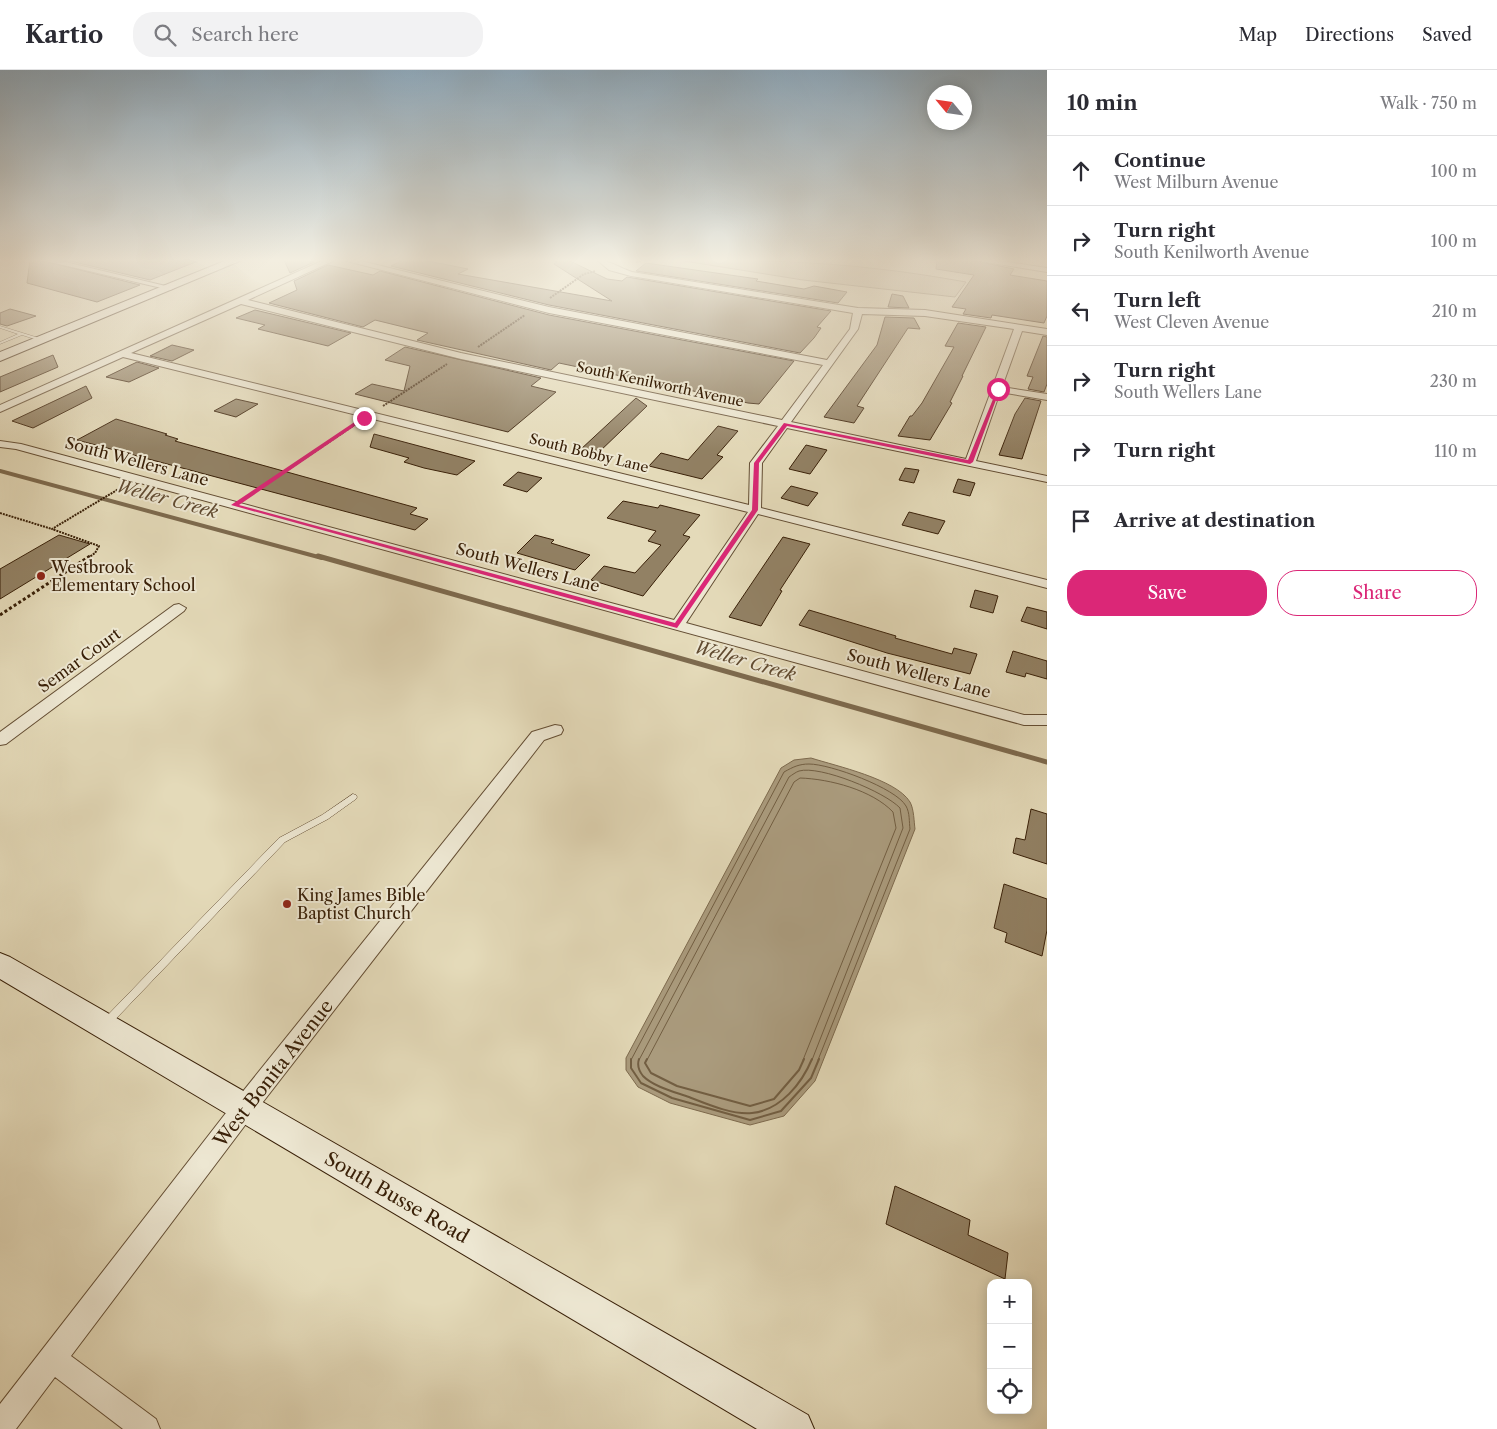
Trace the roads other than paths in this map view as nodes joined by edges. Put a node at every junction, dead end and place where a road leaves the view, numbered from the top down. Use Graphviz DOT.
graph roads {
  1 [pos="82,323"];
  2 [pos="191,323"];
  3 [pos="330,323"];
  4 [pos="620,323"];
  5 [pos="855,323"];
  6 [pos="995,323"];
  7 [pos="0,327"];
  8 [pos="1019,327"];
  9 [pos="1047,332"];
  10 [pos="20,335"];
  11 [pos="41,340"];
  12 [pos="0,343"];
  13 [pos="123,354"];
  14 [pos="0,357"];
  15 [pos="828,363"];
  16 [pos="998,389"];
  17 [pos="1047,398"];
  18 [pos="0,409"];
  19 [pos="786,424"];
  20 [pos="0,444"];
  21 [pos="970,462"];
  22 [pos="1047,479"];
  23 [pos="755,510"];
  24 [pos="1047,584"];
  25 [pos="179,608"];
  26 [pos="677,626"];
  27 [pos="1047,720"];
  28 [pos="555,730"];
  29 [pos="0,740"];
  30 [pos="353,797"];
  31 [pos="0,965"];
  32 [pos="103,1026"];
  33 [pos="244,1108"];
  34 [pos="52,1359"];
  35 [pos="0,1427"];
  36 [pos="146,1429"];
  37 [pos="794,1429"];
  1 -- 11 [label="main road"];
  2 -- 13 [label="street"];
  3 -- 19 [label="street, South Kenilworth Avenue"];
  4 -- 15 [label="street"];
  5 -- 15 [label="street"];
  6 -- 8 [label="street"];
  7 -- 10 [label="lane"];
  8 -- 9 [label="street"];
  8 -- 16 [label="street"];
  10 -- 11 [label="lane"];
  10 -- 12 [label="lane"];
  11 -- 14 [label="main road"];
  13 -- 18 [label="street"];
  13 -- 23 [label="street, South Bobby Lane"];
  15 -- 19 [label="street"];
  16 -- 17 [label="street"];
  16 -- 21 [label="street"];
  19 -- 21 [label="street, South Kenilworth Avenue"];
  19 -- 23 [label="street"];
  20 -- 26 [label="street, South Wellers Lane"];
  21 -- 22 [label="street, South Kenilworth Avenue"];
  23 -- 24 [label="street, South Bobby Lane"];
  23 -- 26 [label="street"];
  25 -- 29 [label="street, Semar Court"];
  26 -- 27 [label="street, South Wellers Lane"];
  28 -- 33 [label="street, West Bonita Avenue"];
  30 -- 32 [label="lane"];
  31 -- 32 [label="main road, South Busse Road"];
  32 -- 33 [label="main road, South Busse Road"];
  33 -- 34 [label="street, West Bonita Avenue"];
  33 -- 37 [label="main road, South Busse Road"];
  34 -- 35 [label="street, West Bonita Avenue"];
  34 -- 36 [label="street"];
}
